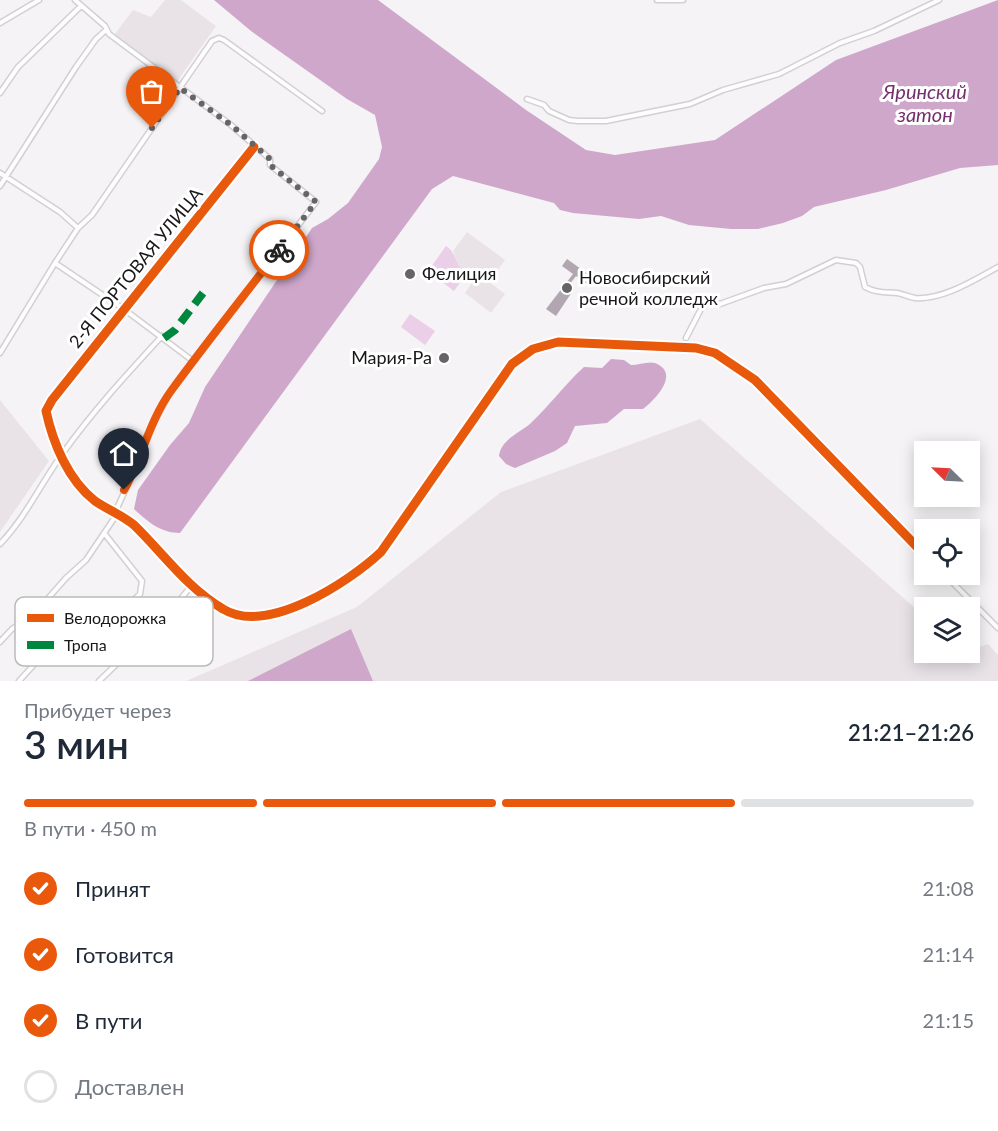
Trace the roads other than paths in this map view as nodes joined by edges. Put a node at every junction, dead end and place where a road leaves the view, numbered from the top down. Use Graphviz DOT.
graph roads {
  1 [pos="39,0"];
  2 [pos="75,0"];
  3 [pos="657,0"];
  4 [pos="682,0"];
  5 [pos="939,0"];
  6 [pos="81,6"];
  7 [pos="0,22"];
  8 [pos="106,30"];
  9 [pos="180,88"];
  10 [pos="0,93"];
  11 [pos="527,99"];
  12 [pos="322,111"];
  13 [pos="254,147"];
  14 [pos="0,173"];
  15 [pos="5,178"];
  16 [pos="0,186"];
  17 [pos="78,228"];
  18 [pos="55,263"];
  19 [pos="998,267"];
  20 [pos="125,310"];
  21 [pos="162,336"];
  22 [pos="686,338"];
  23 [pos="0,353"];
  24 [pos="193,361"];
  25 [pos="61,455"];
  26 [pos="117,514"];
  27 [pos="104,533"];
  28 [pos="0,544"];
  29 [pos="914,544"];
  30 [pos="192,585"];
  31 [pos="955,585"];
  32 [pos="49,597"];
  33 [pos="137,597"];
  34 [pos="182,597"];
  35 [pos="207,597"];
  36 [pos="213,601"];
  37 [pos="15,626"];
  38 [pos="998,628"];
  39 [pos="0,642"];
  40 [pos="33,666"];
  41 [pos="115,666"];
  42 [pos="19,681"];
  43 [pos="99,681"];
  1 -- 7 [label="street"];
  2 -- 6 [label="street"];
  3 -- 4 [label="street"];
  5 -- 11 [label="street"];
  6 -- 8 [label="street"];
  6 -- 10 [label="street"];
  8 -- 9 [label="street"];
  8 -- 15 [label="street"];
  9 -- 12 [label="street"];
  9 -- 13 [label="street"];
  9 -- 17 [label="street"];
  13 -- 20 [label="street, 2-Я ПОРТОВАЯ УЛИЦА"];
  13 -- 24 [label="street"];
  14 -- 15 [label="street"];
  15 -- 16 [label="street"];
  15 -- 17 [label="street"];
  17 -- 18 [label="street"];
  18 -- 20 [label="street"];
  18 -- 23 [label="street"];
  19 -- 22 [label="street"];
  20 -- 21 [label="street"];
  20 -- 25 [label="street, 2-Я ПОРТОВАЯ УЛИЦА"];
  21 -- 24 [label="street"];
  21 -- 25 [label="street"];
  24 -- 26 [label="street"];
  25 -- 26 [label="street"];
  25 -- 28 [label="street"];
  26 -- 27 [label="street"];
  26 -- 30 [label="street"];
  27 -- 32 [label="street"];
  27 -- 33 [label="street"];
  29 -- 36 [label="street"];
  30 -- 34 [label="street"];
  30 -- 35 [label="street"];
  31 -- 38 [label="street"];
  37 -- 39 [label="street"];
  40 -- 42 [label="street"];
  41 -- 43 [label="street"];
}
